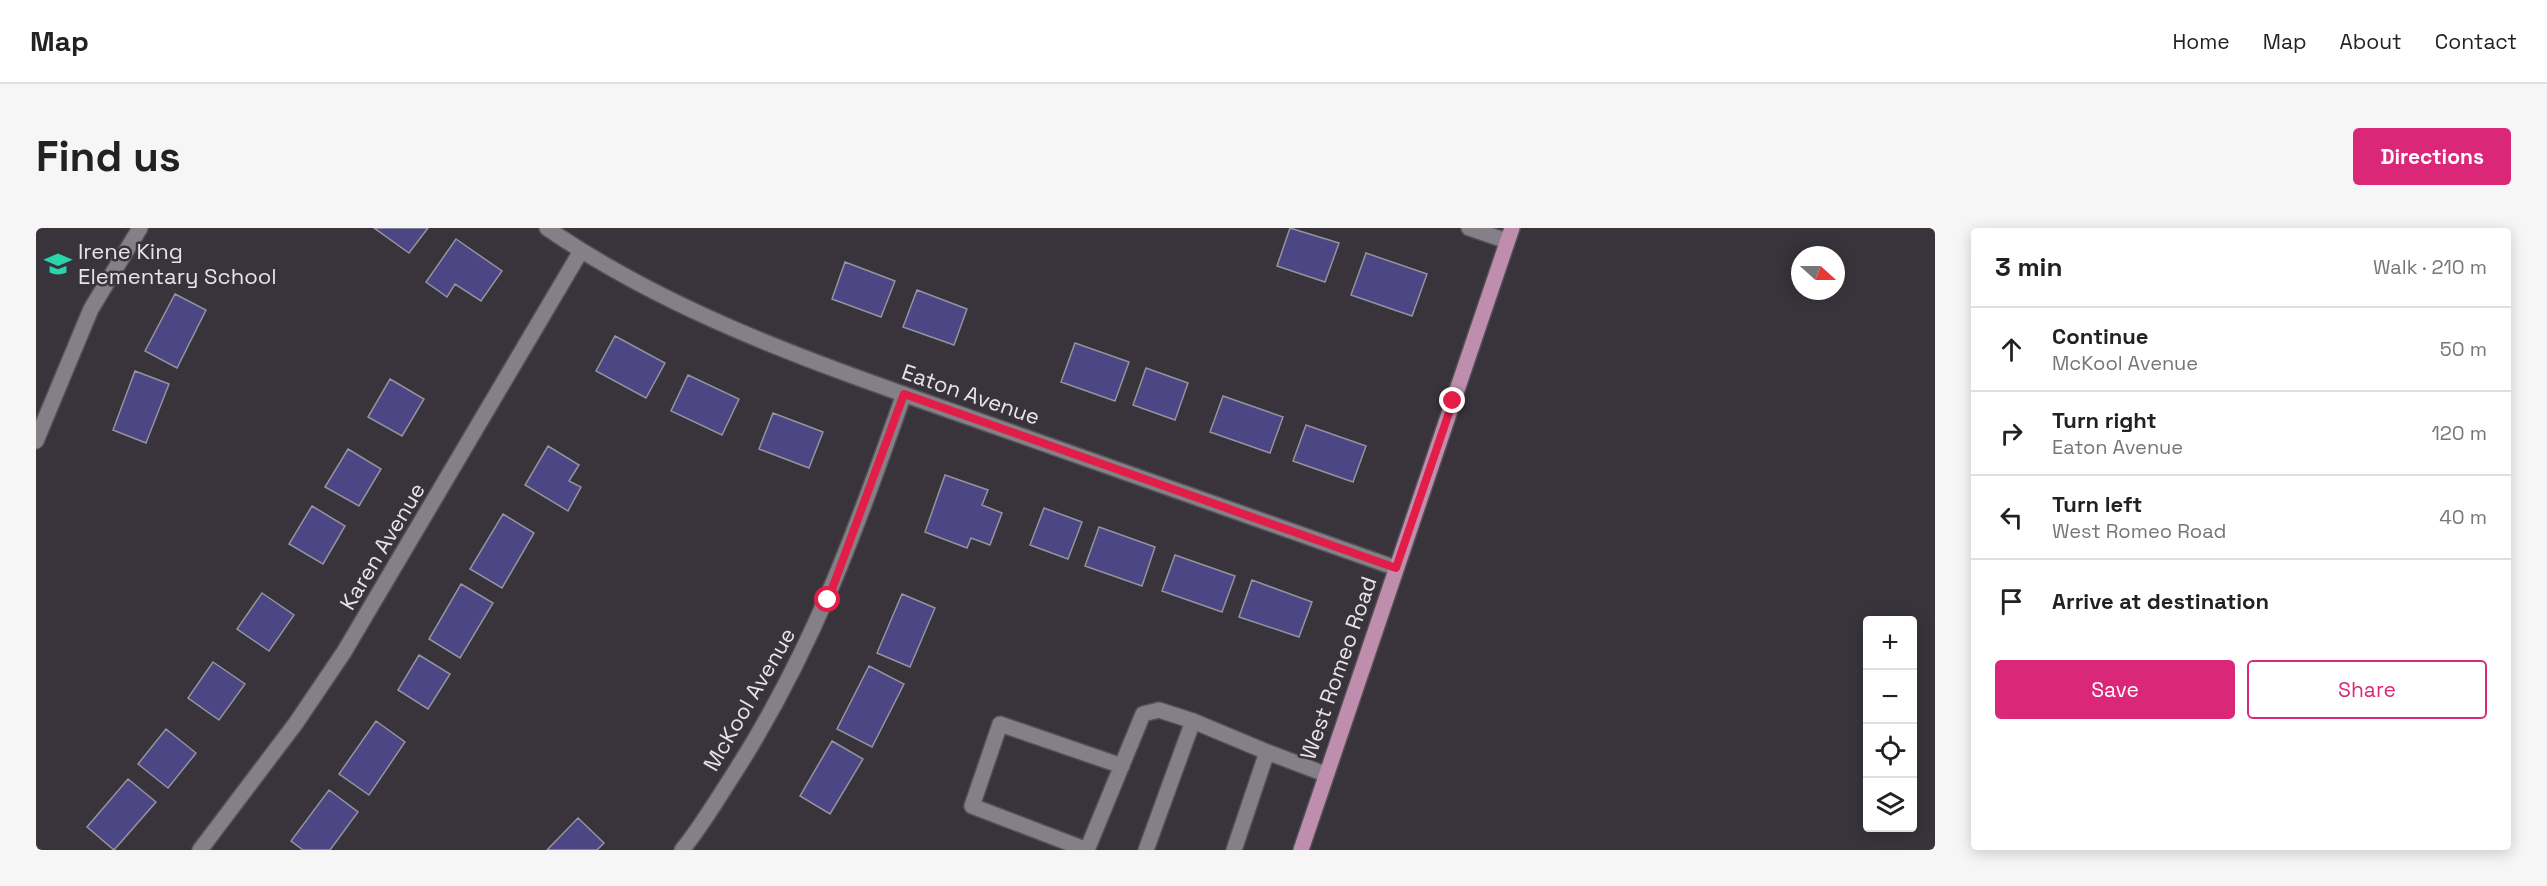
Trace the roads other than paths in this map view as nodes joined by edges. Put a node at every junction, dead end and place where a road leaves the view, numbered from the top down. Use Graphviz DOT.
graph roads {
  1 [pos="140,228"];
  2 [pos="546,228"];
  3 [pos="1469,228"];
  4 [pos="1510,235"];
  5 [pos="581,251"];
  6 [pos="904,394"];
  7 [pos="36,441"];
  8 [pos="1396,568"];
  9 [pos="1193,720"];
  10 [pos="1267,752"];
  11 [pos="1122,766"];
  12 [pos="1326,774"];
  13 [pos="200,850"];
  14 [pos="682,850"];
  15 [pos="1146,850"];
  16 [pos="1234,850"];
  17 [pos="1301,850"];
  1 -- 7 [label="street"];
  2 -- 5 [label="street, Eaton Avenue"];
  3 -- 4 [label="street"];
  4 -- 8 [label="main road, West Romeo Road"];
  5 -- 6 [label="street, Eaton Avenue"];
  5 -- 13 [label="street, Karen Avenue"];
  6 -- 8 [label="street, Eaton Avenue"];
  6 -- 14 [label="street, McKool Avenue"];
  8 -- 12 [label="main road, West Romeo Road"];
  9 -- 10 [label="street"];
  9 -- 11 [label="street"];
  9 -- 15 [label="street"];
  10 -- 12 [label="street"];
  10 -- 16 [label="street"];
  11 -- 11 [label="street"];
  12 -- 17 [label="main road, West Romeo Road"];
}
